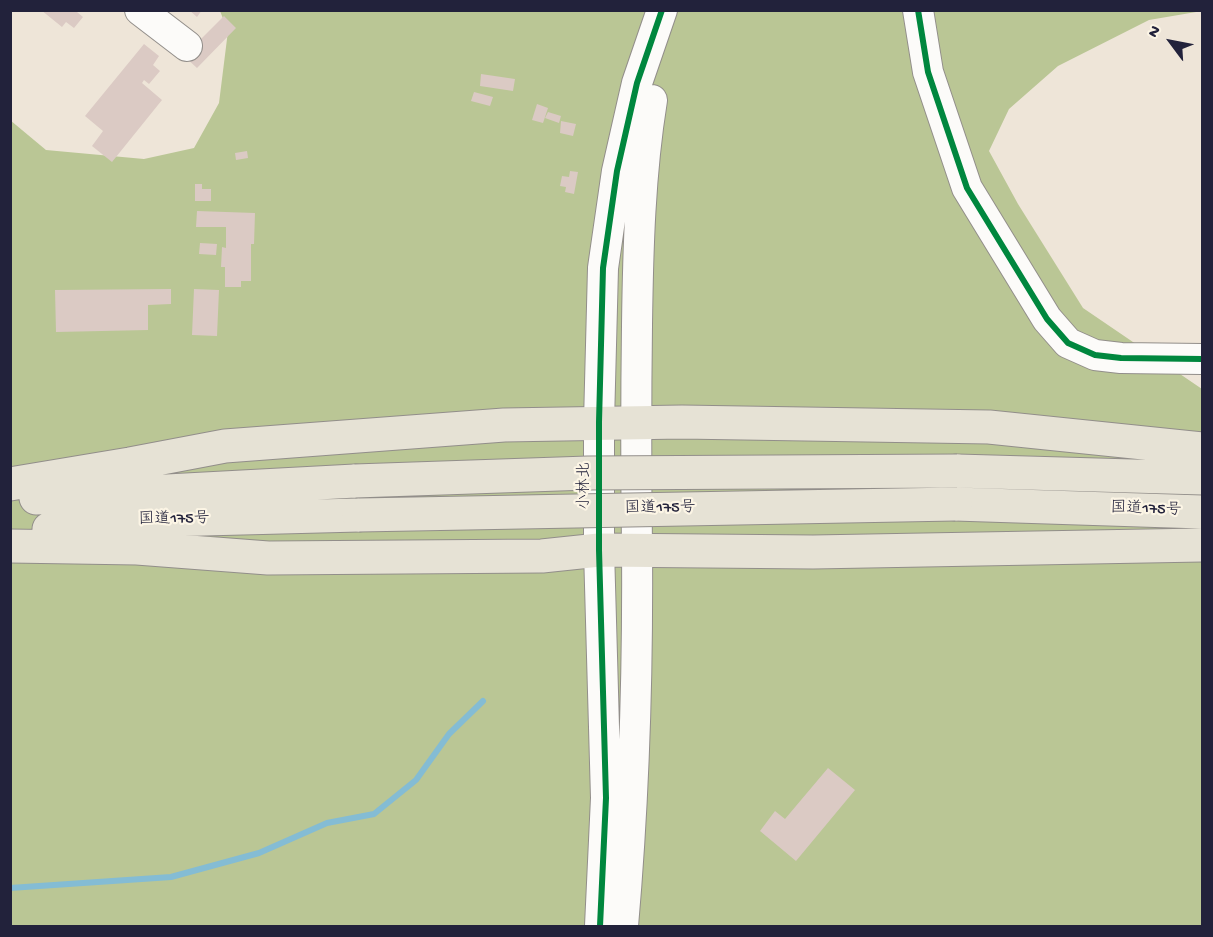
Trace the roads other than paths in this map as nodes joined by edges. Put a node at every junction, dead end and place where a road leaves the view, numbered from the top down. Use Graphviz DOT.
graph roads {
  1 [pos="140,10"];
  2 [pos="662,10"];
  3 [pos="668,10"];
  4 [pos="918,10"];
  5 [pos="187,46"];
  6 [pos="1203,359"];
  7 [pos="599,422"];
  8 [pos="636,422"];
  9 [pos="1203,449"];
  10 [pos="1203,478"];
  11 [pos="10,484"];
  12 [pos="10,500"];
  13 [pos="1203,512"];
  14 [pos="10,532"];
  15 [pos="1203,545"];
  16 [pos="10,546"];
  17 [pos="599,550"];
  18 [pos="637,551"];
  19 [pos="600,927"];
  20 [pos="623,927"];
  1 -- 5 [label="street"];
  2 -- 7 [label="street, 小林北"];
  3 -- 8 [label="street"];
  4 -- 6 [label="street"];
  7 -- 8 [label="highway"];
  7 -- 11 [label="highway"];
  7 -- 17 [label="street, 小林北"];
  8 -- 9 [label="highway"];
  8 -- 18 [label="street"];
  10 -- 12 [label="highway, 国道175号, bridge"];
  13 -- 14 [label="highway, 国道175号, bridge"];
  15 -- 18 [label="highway"];
  16 -- 17 [label="highway"];
  17 -- 18 [label="highway"];
  17 -- 19 [label="street, 小林北"];
  18 -- 20 [label="street"];
}
